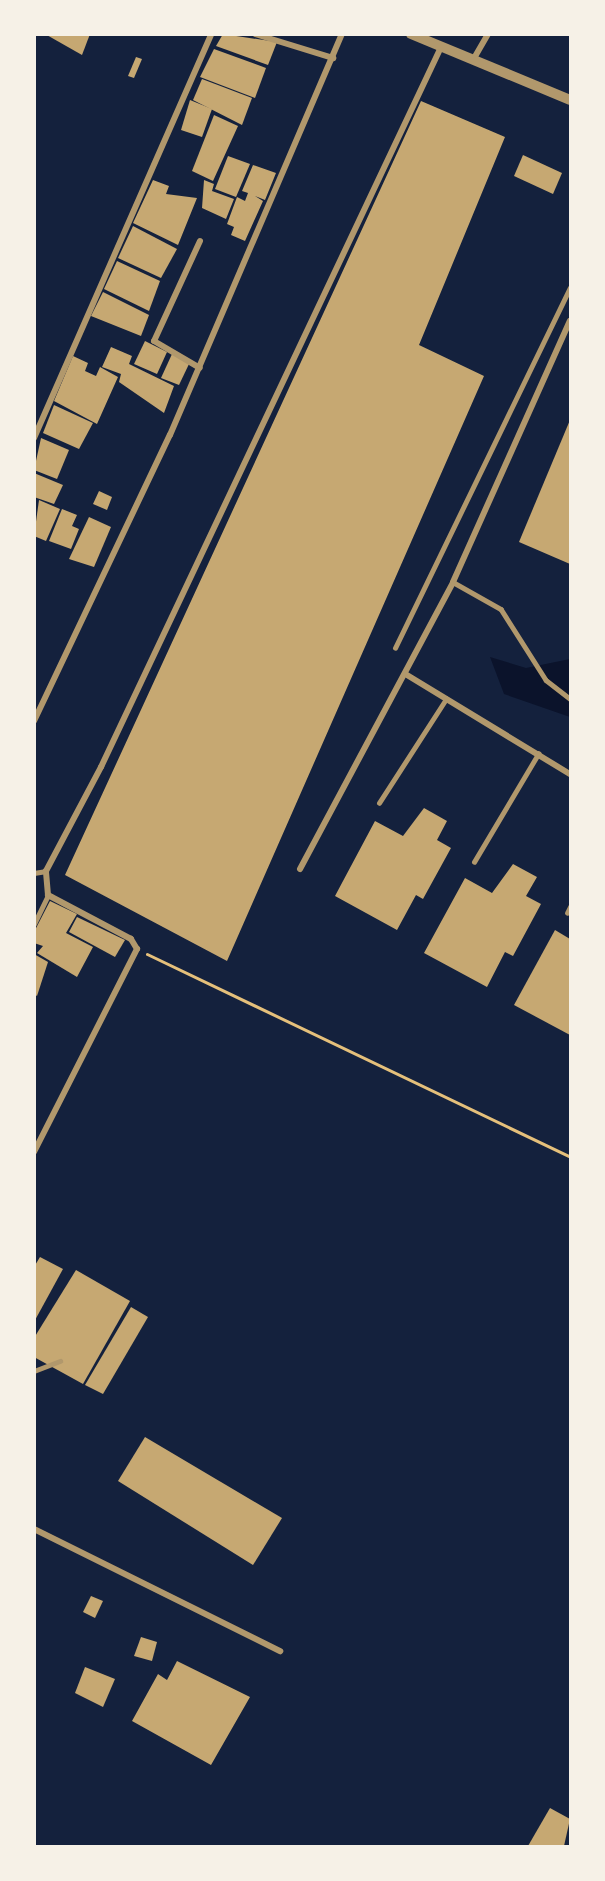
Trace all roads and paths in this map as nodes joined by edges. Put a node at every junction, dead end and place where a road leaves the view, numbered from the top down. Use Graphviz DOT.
graph roads {
  1 [pos="211,34"];
  2 [pos="255,34"];
  3 [pos="342,34"];
  4 [pos="411,34"];
  5 [pos="488,34"];
  6 [pos="441,46"];
  7 [pos="333,58"];
  8 [pos="473,60"];
  9 [pos="570,100"];
  10 [pos="200,242"];
  11 [pos="570,288"];
  12 [pos="570,321"];
  13 [pos="200,368"];
  14 [pos="34,438"];
  15 [pos="453,582"];
  16 [pos="395,648"];
  17 [pos="407,675"];
  18 [pos="446,699"];
  19 [pos="570,699"];
  20 [pos="34,721"];
  21 [pos="538,754"];
  22 [pos="570,774"];
  23 [pos="379,803"];
  24 [pos="474,862"];
  25 [pos="300,869"];
  26 [pos="46,872"];
  27 [pos="34,873"];
  28 [pos="48,895"];
  29 [pos="570,907"];
  30 [pos="567,913"];
  31 [pos="34,924"];
  32 [pos="137,949"];
  33 [pos="34,1152"];
  34 [pos="570,1157"];
  35 [pos="60,1361"];
  36 [pos="34,1371"];
  37 [pos="34,1529"];
  38 [pos="280,1651"];
  1 -- 14 [label="street"];
  2 -- 7 [label="street"];
  3 -- 7 [label="street"];
  4 -- 6 [label="street"];
  5 -- 8 [label="street"];
  6 -- 8 [label="street"];
  6 -- 26 [label="street"];
  7 -- 13 [label="street"];
  8 -- 9 [label="street"];
  10 -- 13 [label="street"];
  11 -- 16 [label="lane"];
  12 -- 15 [label="street"];
  13 -- 20 [label="street"];
  15 -- 17 [label="street"];
  15 -- 19 [label="lane"];
  17 -- 18 [label="street"];
  17 -- 25 [label="street"];
  18 -- 21 [label="street"];
  18 -- 23 [label="lane"];
  21 -- 22 [label="street"];
  21 -- 24 [label="lane"];
  26 -- 27 [label="lane"];
  26 -- 28 [label="street"];
  28 -- 31 [label="lane"];
  28 -- 32 [label="street"];
  29 -- 30 [label="lane"];
  32 -- 33 [label="street"];
  32 -- 34 [label="path"];
  35 -- 36 [label="lane"];
  37 -- 38 [label="street"];
}
